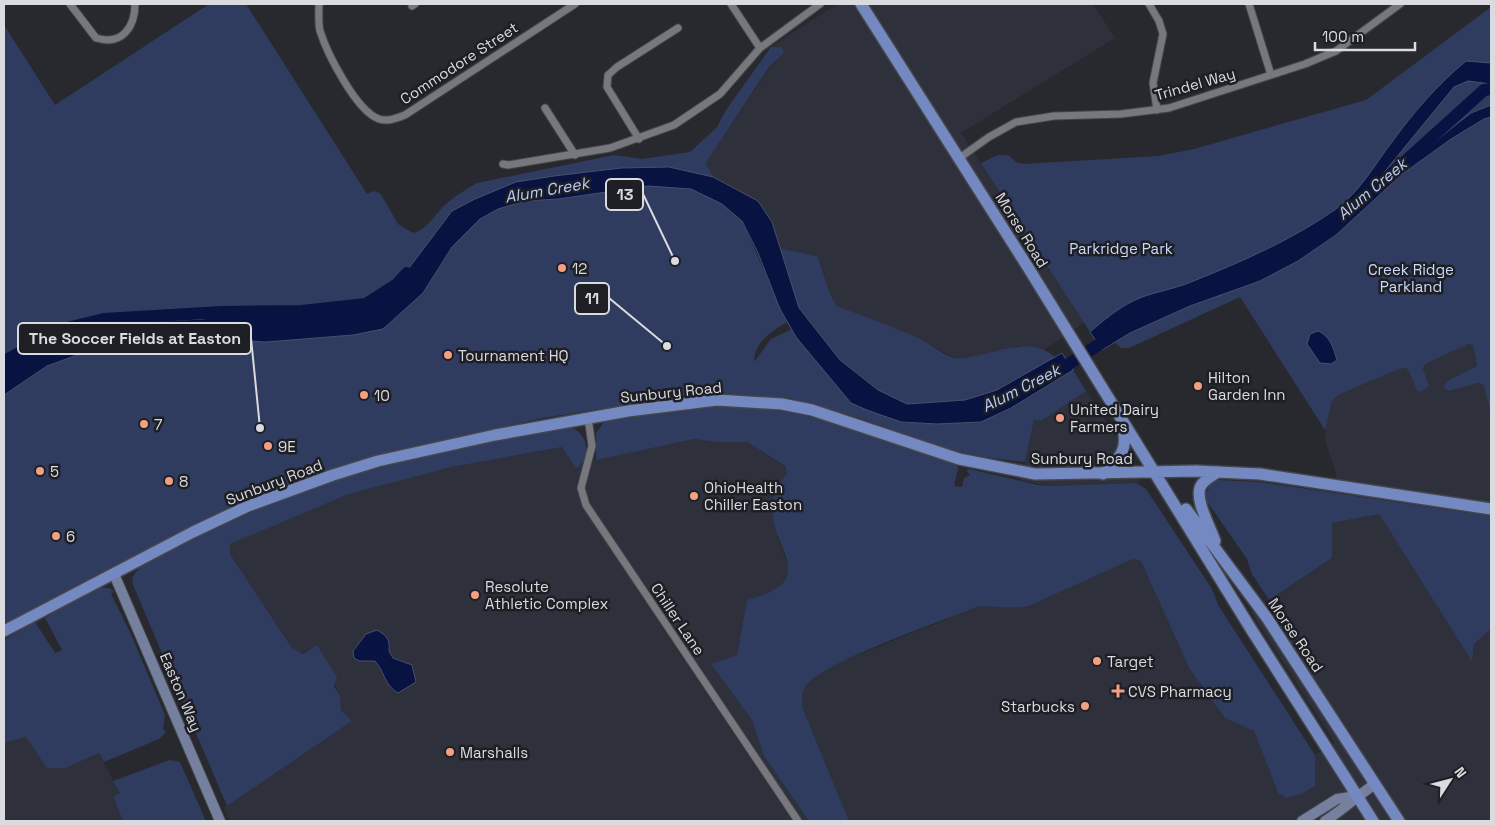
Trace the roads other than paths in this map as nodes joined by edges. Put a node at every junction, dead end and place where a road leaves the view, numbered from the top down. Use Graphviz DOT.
graph roads {
  1 [pos="70,4"];
  2 [pos="135,4"];
  3 [pos="319,4"];
  4 [pos="575,4"];
  5 [pos="730,4"];
  6 [pos="806,4"];
  7 [pos="820,4"];
  8 [pos="860,4"];
  9 [pos="1149,4"];
  10 [pos="1249,4"];
  11 [pos="1400,4"];
  12 [pos="811,12"];
  13 [pos="678,28"];
  14 [pos="760,48"];
  15 [pos="1271,75"];
  16 [pos="544,108"];
  17 [pos="1157,110"];
  18 [pos="639,138"];
  19 [pos="575,155"];
  20 [pos="958,159"];
  21 [pos="503,164"];
  22 [pos="1119,413"];
  23 [pos="588,418"];
  24 [pos="1218,472"];
  25 [pos="1157,473"];
  26 [pos="1103,474"];
  27 [pos="1491,509"];
  28 [pos="1218,550"];
  29 [pos="114,574"];
  30 [pos="4,631"];
  31 [pos="1375,784"];
  32 [pos="1357,796"];
  33 [pos="220,821"];
  34 [pos="798,821"];
  35 [pos="1302,821"];
  36 [pos="1325,821"];
  37 [pos="1373,821"];
  38 [pos="1399,821"];
  1 -- 2 [label="street"];
  3 -- 4 [label="street, Commodore Street"];
  5 -- 14 [label="street"];
  6 -- 12 [label="street"];
  7 -- 12 [label="street"];
  8 -- 20 [label="main road, Morse Road"];
  9 -- 17 [label="street"];
  10 -- 15 [label="street"];
  11 -- 15 [label="street, Trindel Way"];
  12 -- 14 [label="street"];
  13 -- 18 [label="street"];
  14 -- 18 [label="street"];
  15 -- 17 [label="street, Trindel Way"];
  16 -- 19 [label="street"];
  17 -- 20 [label="street, Trindel Way"];
  18 -- 19 [label="street"];
  19 -- 21 [label="street"];
  20 -- 22 [label="main road, Morse Road"];
  22 -- 25 [label="main road, Morse Road"];
  22 -- 26 [label="main road"];
  23 -- 26 [label="main road, Sunbury Road"];
  23 -- 29 [label="main road, Sunbury Road"];
  23 -- 34 [label="street, Chiller Lane"];
  24 -- 25 [label="main road, Sunbury Road"];
  24 -- 27 [label="main road, Sunbury Road"];
  24 -- 28 [label="main road"];
  25 -- 26 [label="main road, Sunbury Road"];
  25 -- 28 [label="main road, Morse Road"];
  25 -- 32 [label="main road, Morse Road"];
  28 -- 31 [label="main road, Morse Road"];
  29 -- 30 [label="main road, Sunbury Road"];
  29 -- 33 [label="main road, Easton Way"];
  31 -- 32 [label="main road"];
  31 -- 38 [label="main road, Morse Road"];
  32 -- 35 [label="main road"];
  32 -- 36 [label="main road"];
  32 -- 37 [label="main road, Morse Road"];
}
